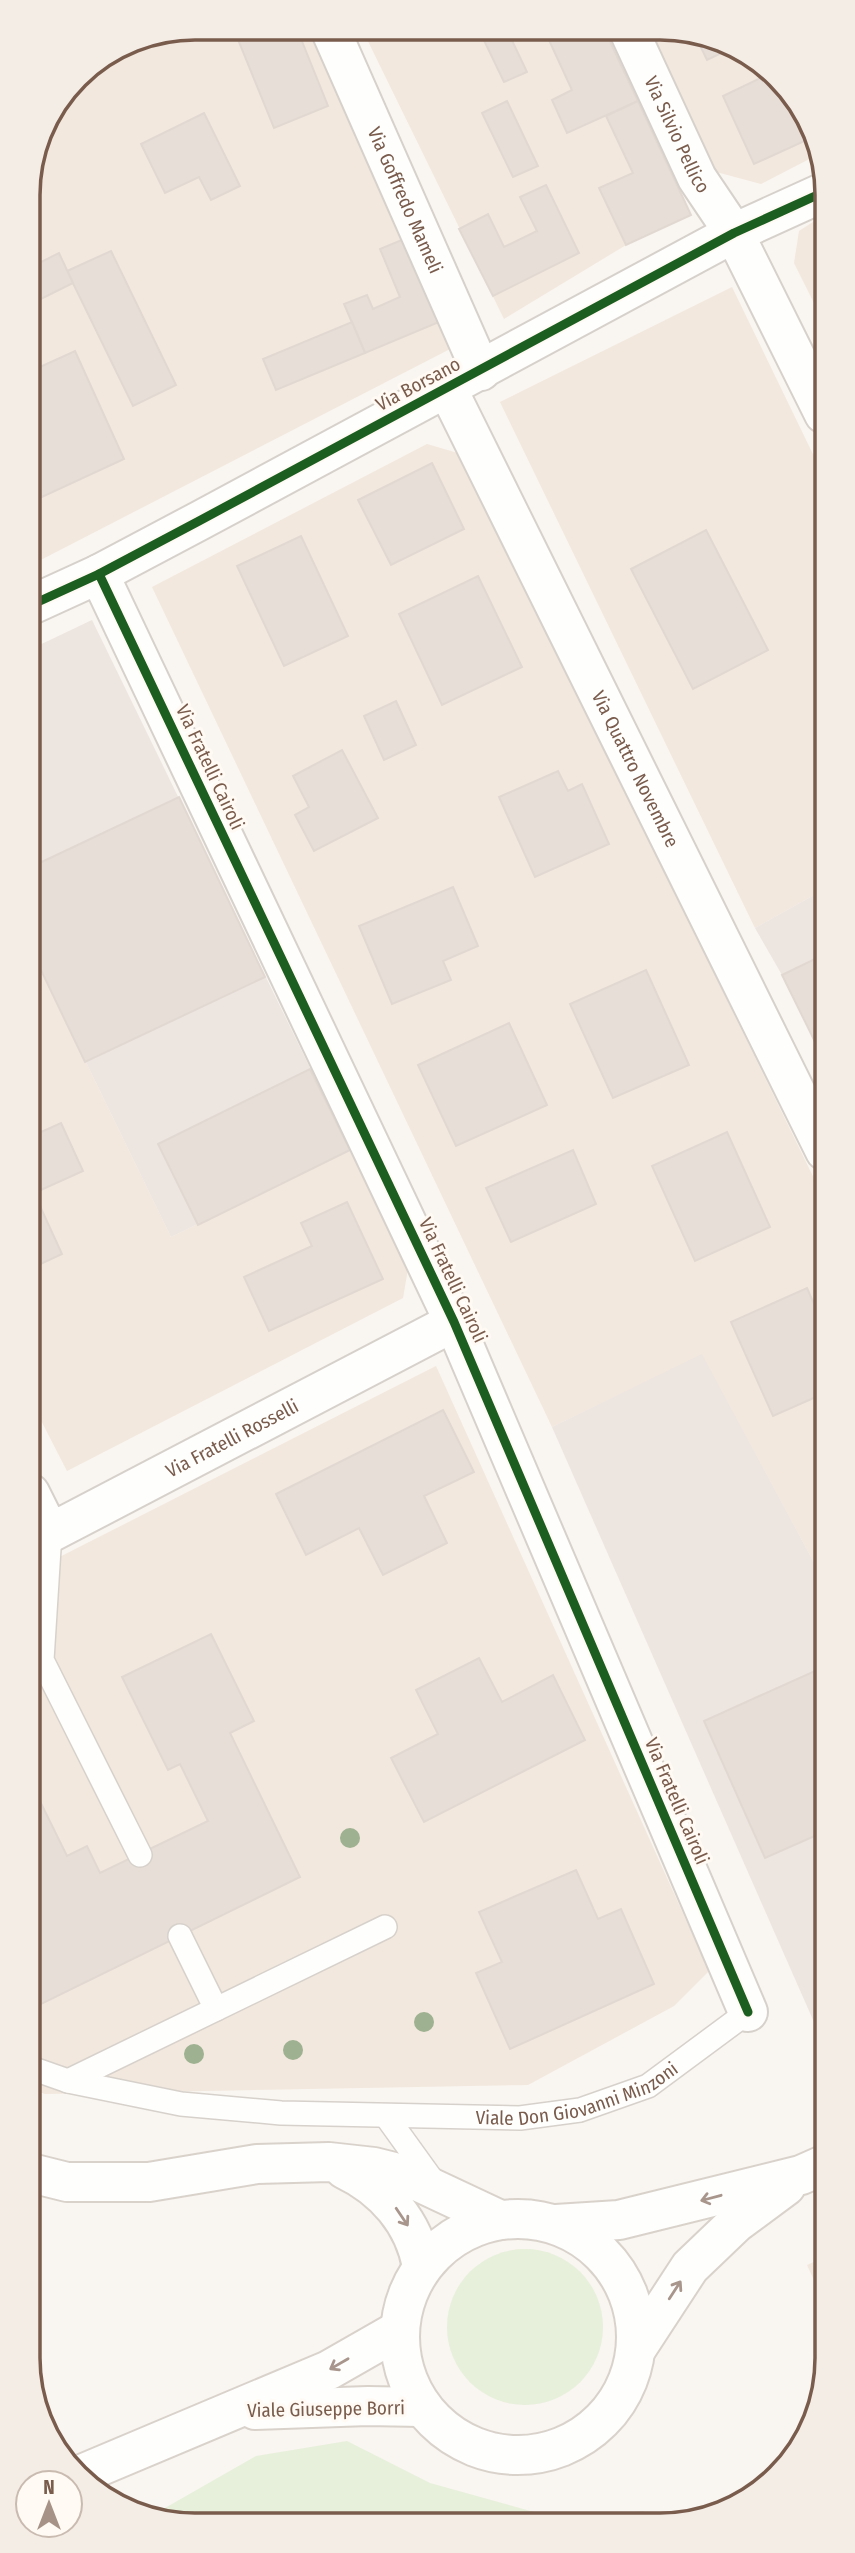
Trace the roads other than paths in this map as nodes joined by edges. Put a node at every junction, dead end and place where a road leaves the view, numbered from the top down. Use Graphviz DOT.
graph roads {
  1 [pos="633,40"];
  2 [pos="335,41"];
  3 [pos="815,196"];
  4 [pos="734,233"];
  5 [pos="481,370"];
  6 [pos="447,388"];
  7 [pos="815,396"];
  8 [pos="99,573"];
  9 [pos="41,600"];
  10 [pos="815,1130"];
  11 [pos="454,1322"];
  12 [pos="40,1514"];
  13 [pos="50,1533"];
  14 [pos="139,1855"];
  15 [pos="385,1927"];
  16 [pos="180,1936"];
  17 [pos="216,2009"];
  18 [pos="748,2012"];
  19 [pos="40,2071"];
  20 [pos="68,2081"];
  21 [pos="386,2116"];
  22 [pos="329,2162"];
  23 [pos="814,2169"];
  24 [pos="40,2176"];
  25 [pos="441,2192"];
  26 [pos="500,2220"];
  27 [pos="554,2224"];
  28 [pos="422,2267"];
  29 [pos="399,2330"];
  30 [pos="637,2348"];
  31 [pos="421,2407"];
  32 [pos="232,2412"];
  33 [pos="90,2471"];
  1 -- 4 [label="street, Via Silvio Pellico"];
  2 -- 5 [label="street, Via Goffredo Mameli"];
  3 -- 4 [label="street, Via Borsano"];
  4 -- 5 [label="street, Via Borsano"];
  4 -- 7 [label="street, Via Silvio Pellico"];
  5 -- 6 [label="street, Via Borsano"];
  6 -- 8 [label="street, Via Borsano"];
  6 -- 10 [label="street, Via Quattro Novembre"];
  8 -- 9 [label="street, Via Borsano"];
  8 -- 11 [label="street, Via Fratelli Cairoli"];
  11 -- 13 [label="street, Via Fratelli Rosselli"];
  11 -- 18 [label="street, Via Fratelli Cairoli"];
  12 -- 13 [label="street"];
  13 -- 14 [label="lane"];
  15 -- 17 [label="lane"];
  16 -- 17 [label="lane"];
  17 -- 20 [label="lane"];
  18 -- 21 [label="lane, Viale Don Giovanni Minzoni"];
  19 -- 20 [label="lane, Viale Don Giovanni Minzoni"];
  20 -- 21 [label="lane, Viale Don Giovanni Minzoni"];
  21 -- 25 [label="lane"];
  22 -- 24 [label="street"];
  22 -- 25 [label="street"];
  22 -- 28 [label="street, one-way"];
  23 -- 27 [label="street, one-way"];
  30 -- 23 [label="street, one-way"];
  25 -- 26 [label="street"];
  26 -- 27 [label="street"];
  26 -- 28 [label="street"];
  27 -- 30 [label="street"];
  28 -- 29 [label="street"];
  29 -- 31 [label="street"];
  29 -- 32 [label="street, Viale Giuseppe Borri, one-way"];
  30 -- 31 [label="street"];
  31 -- 32 [label="street, Viale Giuseppe Borri"];
  32 -- 33 [label="street, Viale Giuseppe Borri"];
}
